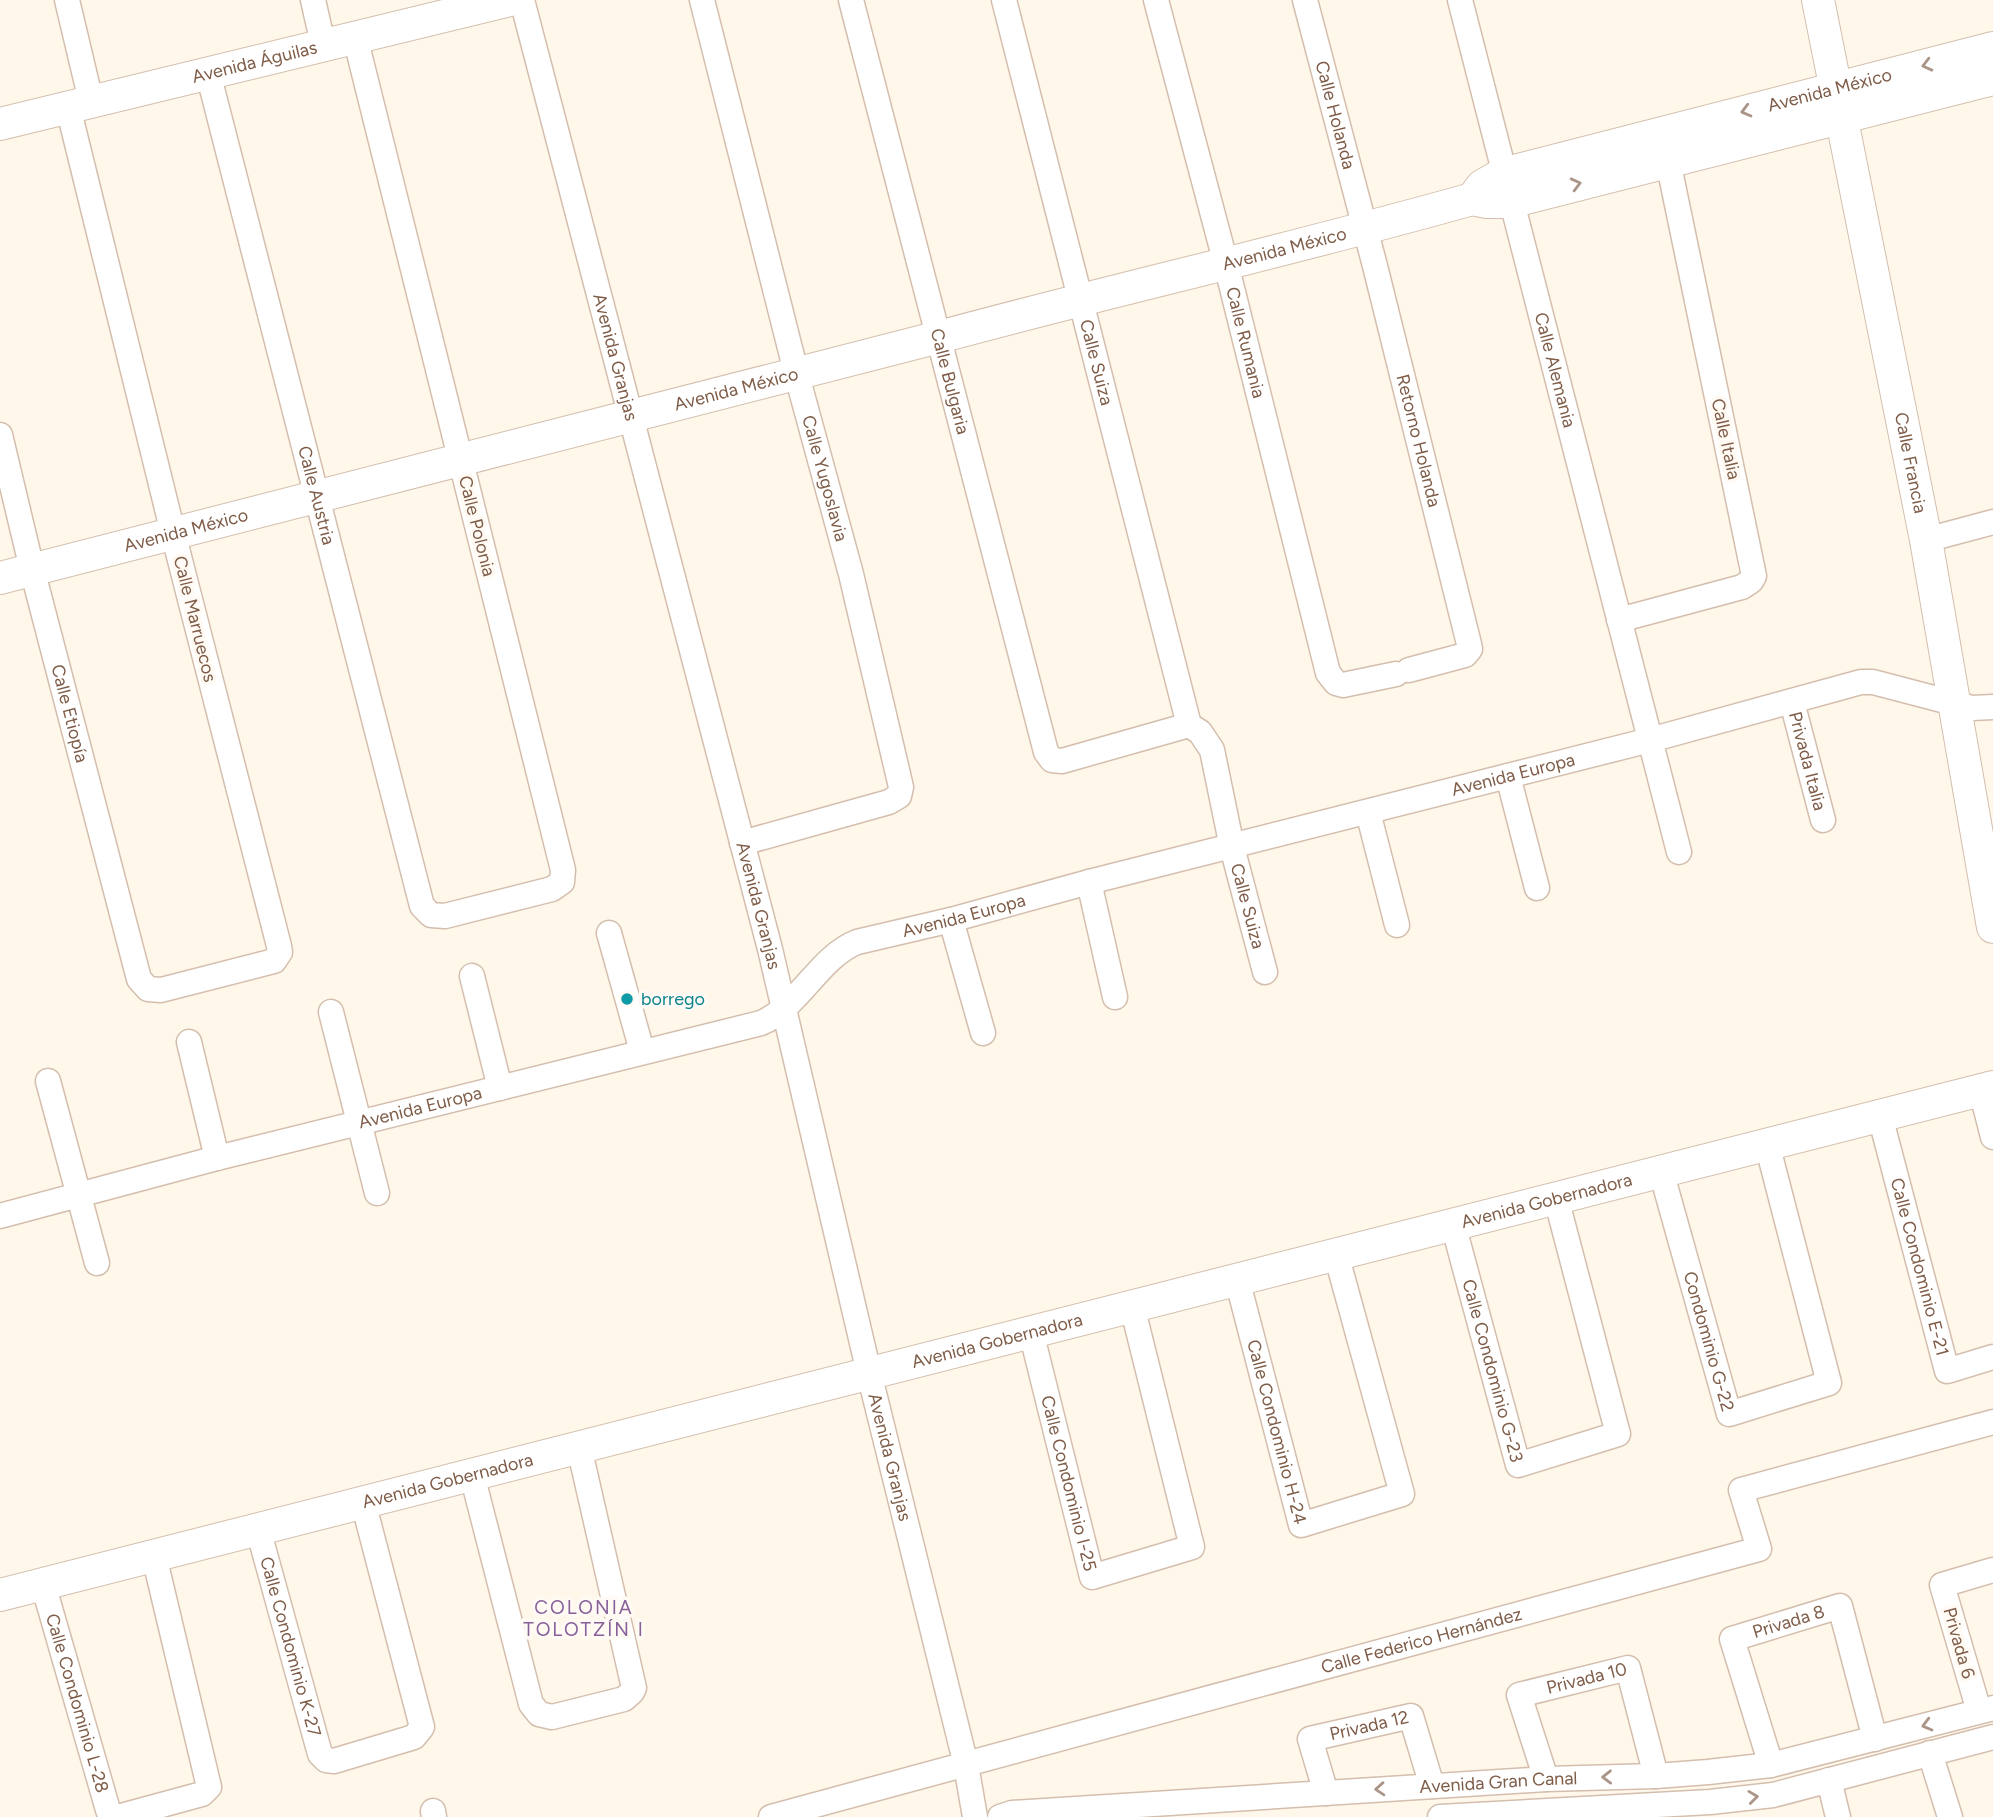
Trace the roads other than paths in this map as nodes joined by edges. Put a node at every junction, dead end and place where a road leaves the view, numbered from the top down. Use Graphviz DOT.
graph roads {
  1 [pos="67,0"];
  2 [pos="313,0"];
  3 [pos="510,0"];
  4 [pos="522,0"];
  5 [pos="702,0"];
  6 [pos="851,0"];
  7 [pos="1004,0"];
  8 [pos="1156,0"];
  9 [pos="1305,0"];
  10 [pos="1460,0"];
  11 [pos="1818,0"];
  12 [pos="355,37"];
  13 [pos="323,44"];
  14 [pos="1993,48"];
  15 [pos="208,73"];
  16 [pos="1993,79"];
  17 [pos="1838,102"];
  18 [pos="80,104"];
  19 [pos="0,124"];
  20 [pos="1668,161"];
  21 [pos="1507,188"];
  22 [pos="1365,229"];
  23 [pos="1226,264"];
  24 [pos="1082,298"];
  25 [pos="939,337"];
  26 [pos="796,372"];
  27 [pos="632,415"];
  28 [pos="0,435"];
  29 [pos="460,459"];
  30 [pos="316,497"];
  31 [pos="1993,522"];
  32 [pos="173,533"];
  33 [pos="1926,540"];
  34 [pos="32,569"];
  35 [pos="0,578"];
  36 [pos="1619,620"];
  37 [pos="1403,672"];
  38 [pos="1792,702"];
  39 [pos="1954,704"];
  40 [pos="1993,707"];
  41 [pos="1189,725"];
  42 [pos="1650,740"];
  43 [pos="1508,776"];
  44 [pos="1368,812"];
  45 [pos="1823,820"];
  46 [pos="742,842"];
  47 [pos="1232,848"];
  48 [pos="1679,852"];
  49 [pos="1089,882"];
  50 [pos="1537,888"];
  51 [pos="431,915"];
  52 [pos="951,920"];
  53 [pos="1397,925"];
  54 [pos="1993,927"];
  55 [pos="609,933"];
  56 [pos="1265,972"];
  57 [pos="472,976"];
  58 [pos="148,989"];
  59 [pos="1115,997"];
  60 [pos="783,1008"];
  61 [pos="331,1012"];
  62 [pos="983,1033"];
  63 [pos="189,1042"];
  64 [pos="642,1051"];
  65 [pos="48,1081"];
  66 [pos="500,1088"];
  67 [pos="1987,1088"];
  68 [pos="1880,1115"];
  69 [pos="358,1124"];
  70 [pos="1993,1137"];
  71 [pos="1767,1144"];
  72 [pos="217,1158"];
  73 [pos="1661,1171"];
  74 [pos="377,1193"];
  75 [pos="80,1196"];
  76 [pos="1556,1198"];
  77 [pos="0,1216"];
  78 [pos="1453,1224"];
  79 [pos="1336,1254"];
  80 [pos="97,1263"];
  81 [pos="1237,1279"];
  82 [pos="1132,1306"];
  83 [pos="1031,1332"];
  84 [pos="1993,1357"];
  85 [pos="869,1373"];
  86 [pos="1993,1422"];
  87 [pos="579,1447"];
  88 [pos="472,1475"];
  89 [pos="363,1502"];
  90 [pos="258,1529"];
  91 [pos="154,1556"];
  92 [pos="1993,1570"];
  93 [pos="43,1584"];
  94 [pos="0,1595"];
  95 [pos="1986,1710"];
  96 [pos="1993,1737"];
  97 [pos="1875,1739"];
  98 [pos="1930,1753"];
  99 [pos="966,1765"];
  100 [pos="1771,1765"];
  101 [pos="1708,1772"];
  102 [pos="1656,1776"];
  103 [pos="1546,1779"];
  104 [pos="1829,1780"];
  105 [pos="1432,1786"];
  106 [pos="1326,1793"];
  107 [pos="1274,1807"];
  108 [pos="1711,1810"];
  109 [pos="1605,1813"];
  110 [pos="1493,1816"];
  111 [pos="771,1817"];
  112 [pos="975,1817"];
  113 [pos="1000,1817"];
  114 [pos="1440,1817"];
  115 [pos="1838,1817"];
  116 [pos="1950,1817"];
  1 -- 18 [label="street, Calle Marruecos"];
  2 -- 13 [label="street"];
  3 -- 12 [label="street, Avenida Águilas"];
  4 -- 27 [label="street, Avenida Granjas"];
  5 -- 26 [label="street, Calle Yugoslavia"];
  6 -- 25 [label="street, Calle Bulgaria"];
  7 -- 24 [label="street, Calle Suiza"];
  8 -- 23 [label="street, Calle Rumania"];
  9 -- 22 [label="street, Calle Holanda"];
  10 -- 21 [label="street, Calle Alemania"];
  11 -- 17 [label="street, Calle Francia"];
  12 -- 13 [label="street, Avenida Águilas"];
  12 -- 29 [label="street, Calle Polonia"];
  13 -- 15 [label="street, Avenida Águilas"];
  14 -- 17 [label="street, Avenida México, one-way"];
  15 -- 18 [label="street, Avenida Águilas"];
  15 -- 30 [label="street, Calle Austria"];
  16 -- 17 [label="street, Avenida México"];
  17 -- 20 [label="street, Avenida México"];
  17 -- 21 [label="street, Avenida México, one-way"];
  17 -- 33 [label="street, Calle Francia"];
  18 -- 19 [label="street, Avenida Águilas"];
  18 -- 32 [label="street, Calle Marruecos"];
  21 -- 20 [label="street, Avenida México, one-way"];
  20 -- 36 [label="street, Calle Italia"];
  21 -- 22 [label="street, Avenida México"];
  21 -- 36 [label="street, Calle Alemania"];
  22 -- 23 [label="street, Avenida México"];
  22 -- 37 [label="street, Retorno Holanda"];
  23 -- 24 [label="street, Avenida México"];
  23 -- 37 [label="street, Calle Rumania"];
  24 -- 25 [label="street, Avenida México"];
  24 -- 41 [label="street, Calle Suiza"];
  25 -- 26 [label="street, Avenida México"];
  25 -- 41 [label="street, Calle Bulgaria"];
  26 -- 27 [label="street, Avenida México"];
  26 -- 46 [label="street, Calle Yugoslavia"];
  27 -- 29 [label="street, Avenida México"];
  27 -- 46 [label="street, Avenida Granjas"];
  28 -- 34 [label="street, Calle Etiopía"];
  29 -- 30 [label="street, Avenida México"];
  29 -- 51 [label="street, Calle Polonia"];
  30 -- 32 [label="street, Avenida México"];
  30 -- 51 [label="street, Calle Austria"];
  31 -- 33 [label="street"];
  32 -- 34 [label="street, Avenida México"];
  32 -- 58 [label="street, Calle Marruecos"];
  33 -- 39 [label="street, Calle Francia"];
  34 -- 35 [label="street, Avenida México"];
  34 -- 58 [label="street, Calle Etiopía"];
  36 -- 42 [label="street, Calle Alemania"];
  38 -- 39 [label="street, Avenida Europa"];
  38 -- 42 [label="street, Avenida Europa"];
  38 -- 45 [label="street, Privada Italia"];
  39 -- 40 [label="street, Avenida Europa"];
  39 -- 54 [label="street, Calle Francia"];
  41 -- 47 [label="street, Calle Suiza"];
  42 -- 43 [label="street, Avenida Europa"];
  42 -- 48 [label="street, Calle Alemania"];
  43 -- 44 [label="street, Avenida Europa"];
  43 -- 50 [label="street"];
  44 -- 47 [label="street, Avenida Europa"];
  44 -- 53 [label="street"];
  46 -- 60 [label="street, Avenida Granjas"];
  47 -- 49 [label="street, Avenida Europa"];
  47 -- 56 [label="street, Calle Suiza"];
  49 -- 52 [label="street, Avenida Europa"];
  49 -- 59 [label="street"];
  52 -- 60 [label="street, Avenida Europa"];
  52 -- 62 [label="street"];
  55 -- 64 [label="street"];
  57 -- 66 [label="street"];
  60 -- 64 [label="street, Avenida Europa"];
  60 -- 85 [label="street, Avenida Granjas"];
  61 -- 69 [label="street"];
  63 -- 72 [label="street"];
  64 -- 66 [label="street, Avenida Europa"];
  65 -- 75 [label="street"];
  66 -- 69 [label="street, Avenida Europa"];
  67 -- 68 [label="street, Avenida Gobernadora"];
  67 -- 70 [label="street"];
  68 -- 71 [label="street, Avenida Gobernadora"];
  68 -- 84 [label="street, Calle Condominio E-21"];
  69 -- 72 [label="street, Avenida Europa"];
  69 -- 74 [label="street"];
  71 -- 73 [label="street, Avenida Gobernadora"];
  71 -- 73 [label="street, Condominio G-22"];
  72 -- 75 [label="street, Avenida Europa"];
  73 -- 76 [label="street, Avenida Gobernadora"];
  75 -- 77 [label="street, Avenida Europa"];
  75 -- 80 [label="street"];
  76 -- 78 [label="street, Avenida Gobernadora"];
  76 -- 78 [label="street, Calle Condominio G-23"];
  78 -- 79 [label="street, Avenida Gobernadora"];
  79 -- 81 [label="street, Avenida Gobernadora"];
  79 -- 81 [label="street, Calle Condominio H-24"];
  81 -- 82 [label="street, Avenida Gobernadora"];
  82 -- 83 [label="street, Avenida Gobernadora"];
  82 -- 83 [label="street, Calle Condominio I-25"];
  83 -- 85 [label="street, Avenida Gobernadora"];
  85 -- 87 [label="street, Avenida Gobernadora"];
  85 -- 99 [label="street, Avenida Granjas"];
  86 -- 99 [label="street, Calle Federico Hernández"];
  87 -- 88 [label="street, Avenida Gobernadora"];
  87 -- 88 [label="street"];
  88 -- 89 [label="street, Avenida Gobernadora"];
  89 -- 90 [label="street, Avenida Gobernadora"];
  89 -- 90 [label="street, Calle Condominio K-27"];
  90 -- 91 [label="street, Avenida Gobernadora"];
  91 -- 93 [label="street, Avenida Gobernadora"];
  91 -- 93 [label="street, Calle Condominio L-28"];
  92 -- 95 [label="street, Privada 6"];
  93 -- 94 [label="street, Avenida Gobernadora"];
  95 -- 97 [label="street, Avenida Gran Canal, one-way"];
  96 -- 98 [label="street, Avenida Gran Canal"];
  97 -- 100 [label="street, Avenida Gran Canal"];
  97 -- 100 [label="street, Privada 8"];
  98 -- 104 [label="street, Avenida Gran Canal"];
  98 -- 116 [label="street"];
  99 -- 111 [label="street, Calle Federico Hernández"];
  99 -- 112 [label="street, Avenida Granjas"];
  100 -- 101 [label="street, Avenida Gran Canal"];
  101 -- 102 [label="street, Avenida Gran Canal"];
  101 -- 108 [label="street"];
  102 -- 103 [label="street, Avenida Gran Canal, one-way"];
  102 -- 103 [label="street, Privada 10"];
  103 -- 105 [label="street, Avenida Gran Canal"];
  108 -- 104 [label="street, Avenida Gran Canal, one-way"];
  104 -- 115 [label="street"];
  105 -- 106 [label="street, Avenida Gran Canal, one-way"];
  105 -- 106 [label="street, Privada 12"];
  106 -- 107 [label="street, Avenida Gran Canal"];
  107 -- 113 [label="street, Avenida Gran Canal"];
  108 -- 109 [label="street, Avenida Gran Canal"];
  109 -- 110 [label="street, Avenida Gran Canal"];
  110 -- 114 [label="street, Avenida Gran Canal"];
}
